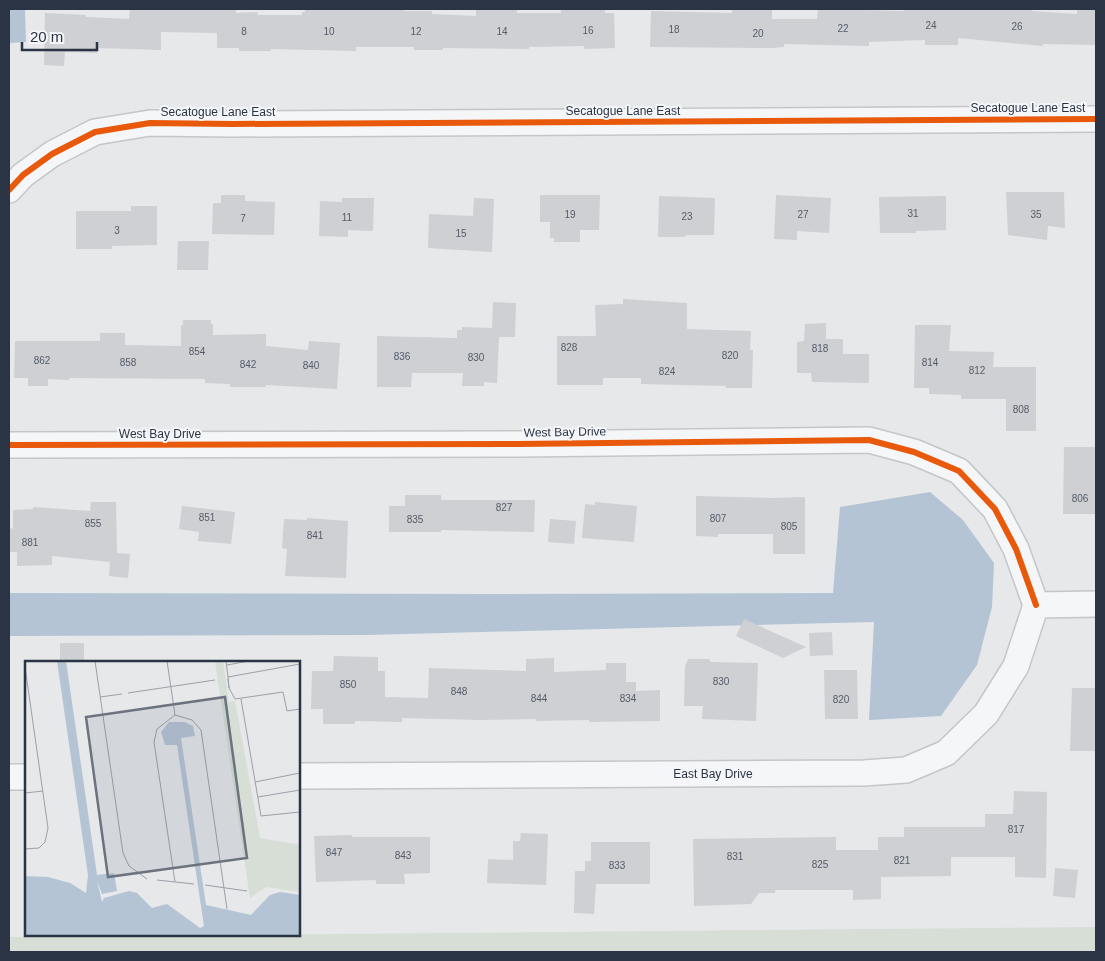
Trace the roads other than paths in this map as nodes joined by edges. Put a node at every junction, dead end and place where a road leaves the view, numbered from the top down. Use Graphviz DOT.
graph roads {
  1 [pos="1096,119"];
  2 [pos="9,190"];
  3 [pos="9,445"];
  4 [pos="1096,604"];
  5 [pos="1036,605"];
  6 [pos="300,776"];
  7 [pos="9,777"];
  8 [pos="25,777"];
  1 -- 2 [label="street, Secatogue Lane East"];
  3 -- 5 [label="street, West Bay Drive"];
  4 -- 5 [label="street"];
  5 -- 6 [label="street, East Bay Drive"];
  7 -- 8 [label="street"];
}
